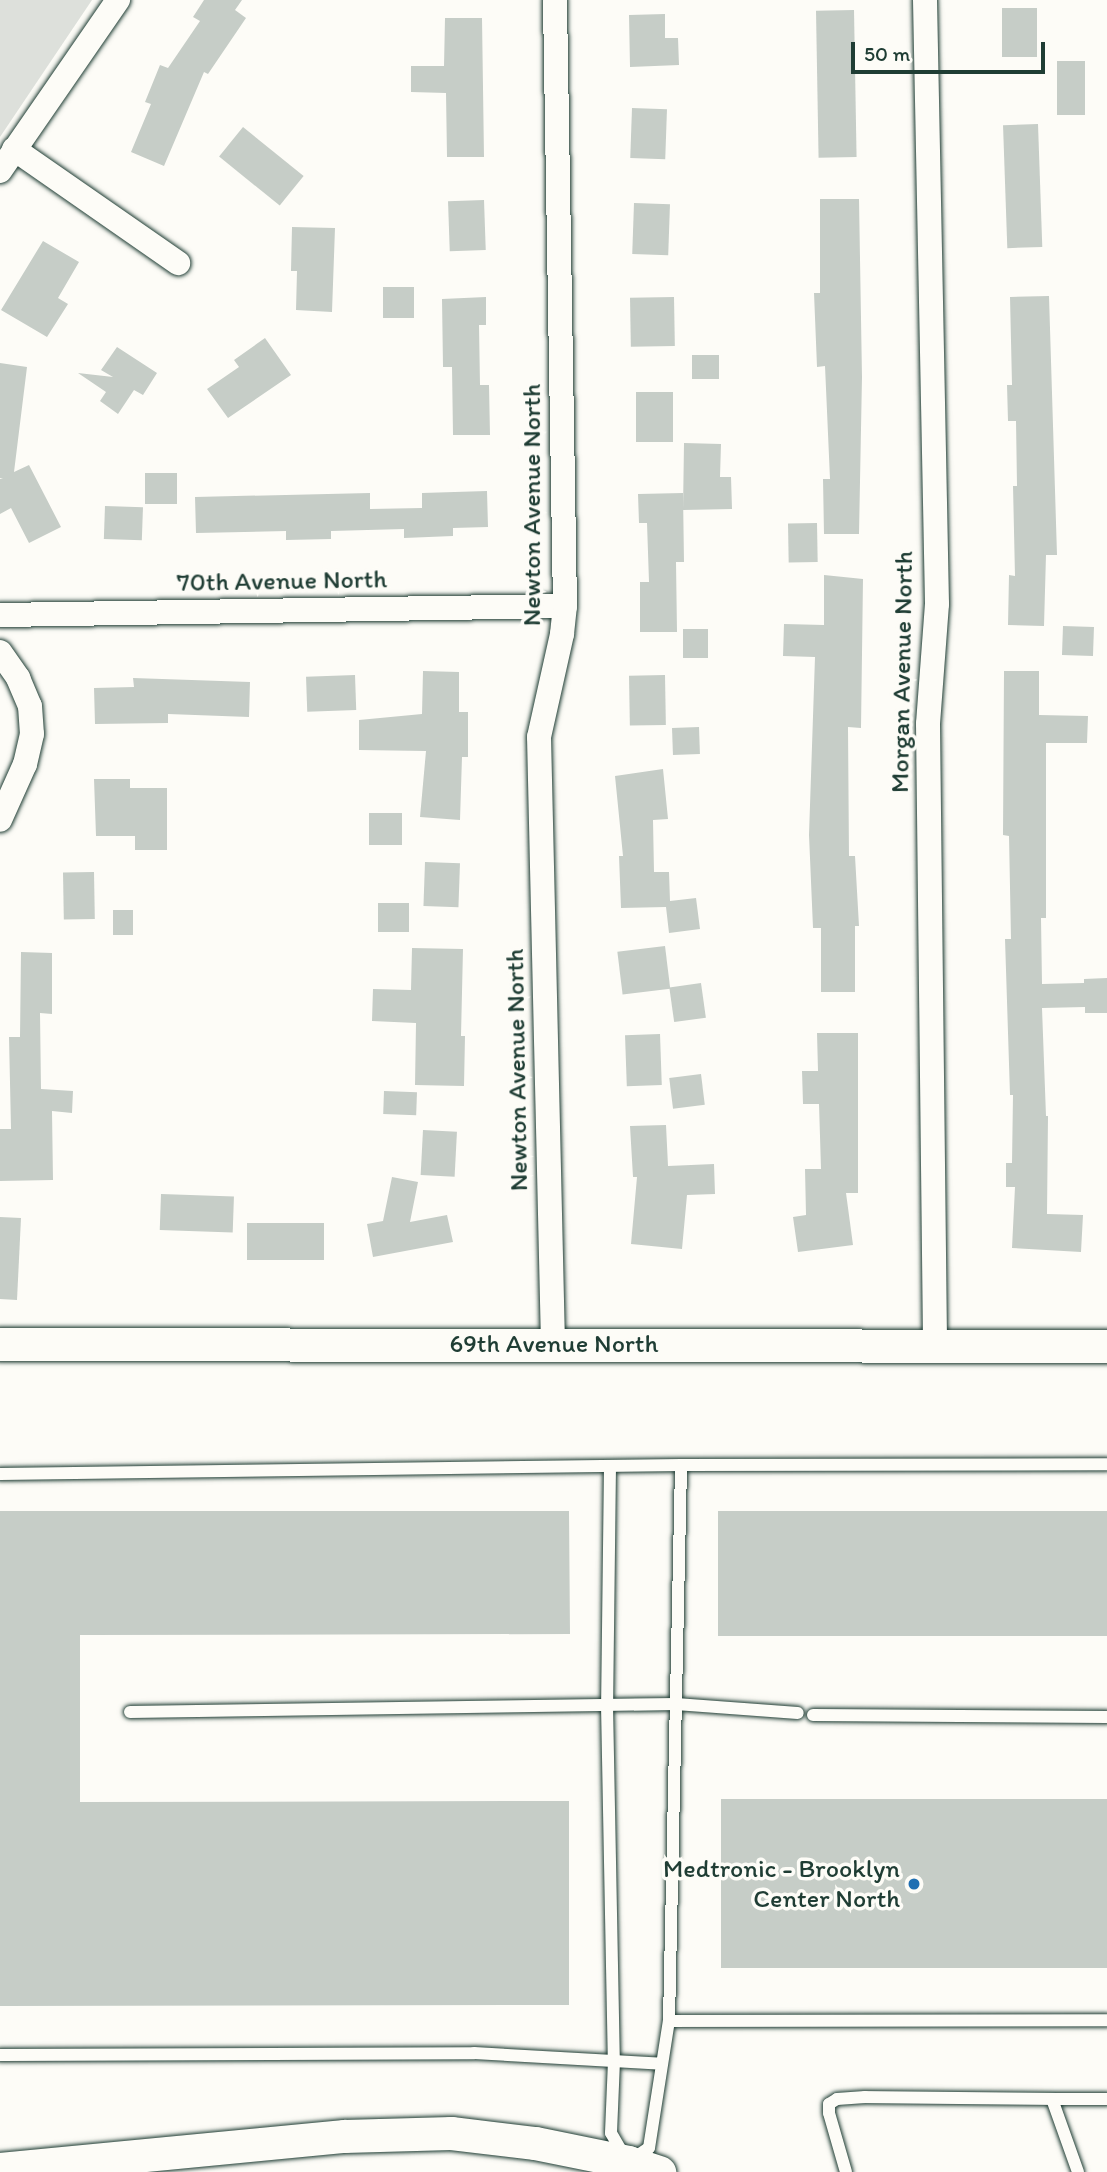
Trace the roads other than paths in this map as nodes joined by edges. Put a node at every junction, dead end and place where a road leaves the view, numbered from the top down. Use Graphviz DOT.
graph roads {
  1 [pos="118,0"];
  2 [pos="555,0"];
  3 [pos="925,0"];
  4 [pos="7,144"];
  5 [pos="0,171"];
  6 [pos="178,263"];
  7 [pos="565,606"];
  8 [pos="0,615"];
  9 [pos="0,652"];
  10 [pos="0,820"];
  11 [pos="553,1344"];
  12 [pos="0,1345"];
  13 [pos="935,1345"];
  14 [pos="1107,1346"];
  15 [pos="1107,1464"];
  16 [pos="681,1465"];
  17 [pos="610,1466"];
  18 [pos="0,1474"];
  19 [pos="676,1704"];
  20 [pos="607,1705"];
  21 [pos="130,1712"];
  22 [pos="798,1713"];
  23 [pos="813,1715"];
  24 [pos="1107,1717"];
  25 [pos="1107,2020"];
  26 [pos="669,2021"];
  27 [pos="0,2055"];
  28 [pos="614,2061"];
  29 [pos="662,2064"];
  30 [pos="1052,2099"];
  31 [pos="1107,2099"];
  32 [pos="626,2167"];
  33 [pos="0,2169"];
  34 [pos="659,2172"];
  35 [pos="846,2172"];
  36 [pos="1078,2172"];
  1 -- 4 [label="street"];
  2 -- 7 [label="street, Newton Avenue North"];
  3 -- 13 [label="street, Morgan Avenue North"];
  4 -- 5 [label="street"];
  4 -- 6 [label="street"];
  7 -- 8 [label="street, 70th Avenue North"];
  7 -- 11 [label="street, Newton Avenue North"];
  9 -- 10 [label="street"];
  11 -- 12 [label="street, 69th Avenue North"];
  11 -- 13 [label="street, 69th Avenue North"];
  13 -- 14 [label="street, 69th Avenue North"];
  15 -- 16 [label="lane"];
  16 -- 17 [label="lane"];
  16 -- 19 [label="lane"];
  17 -- 18 [label="lane"];
  17 -- 20 [label="lane"];
  19 -- 20 [label="lane"];
  19 -- 22 [label="lane"];
  19 -- 26 [label="lane"];
  20 -- 21 [label="lane"];
  20 -- 28 [label="lane"];
  23 -- 24 [label="lane"];
  25 -- 26 [label="lane"];
  26 -- 29 [label="lane"];
  27 -- 28 [label="lane"];
  28 -- 29 [label="lane"];
  28 -- 32 [label="lane"];
  29 -- 32 [label="lane"];
  30 -- 31 [label="lane"];
  30 -- 35 [label="lane"];
  30 -- 36 [label="lane"];
  32 -- 33 [label="street"];
  32 -- 34 [label="street"];
}
